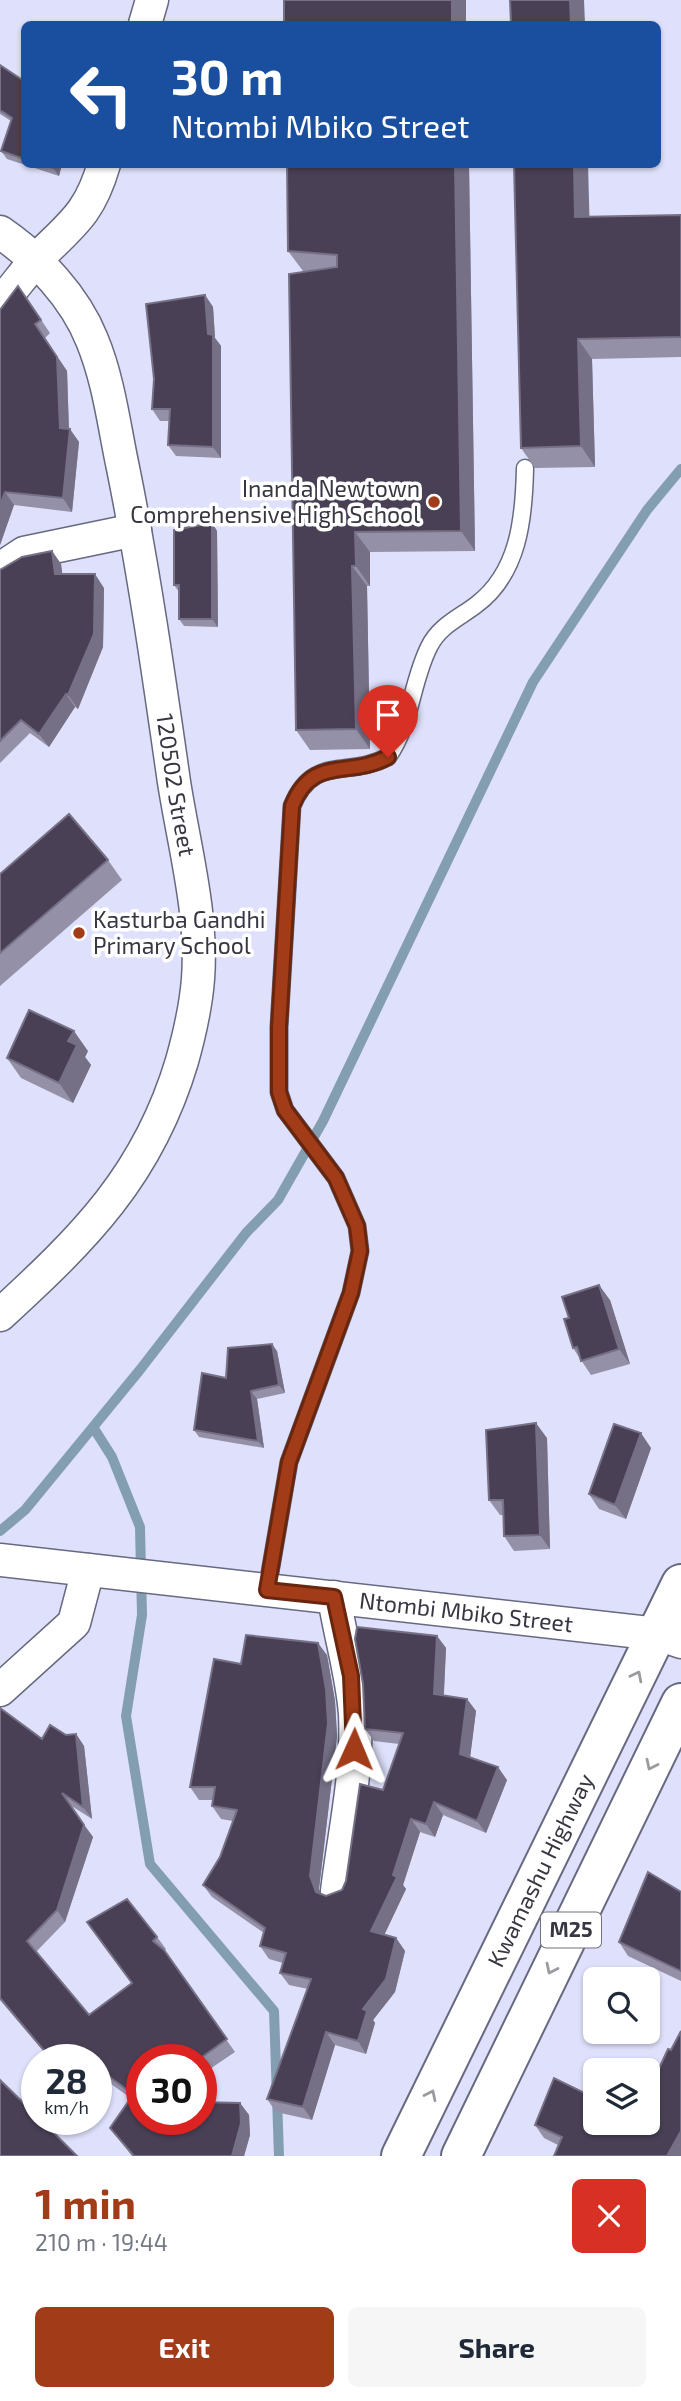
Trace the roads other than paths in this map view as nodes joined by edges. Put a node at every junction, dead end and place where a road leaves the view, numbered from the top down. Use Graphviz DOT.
graph roads {
  1 [pos="152,0"];
  2 [pos="146,21"];
  3 [pos="103,168"];
  4 [pos="0,232"];
  5 [pos="36,261"];
  6 [pos="0,304"];
  7 [pos="525,468"];
  8 [pos="135,530"];
  9 [pos="0,569"];
  10 [pos="0,1315"];
  11 [pos="0,1560"];
  12 [pos="101,1572"];
  13 [pos="681,1584"];
  14 [pos="267,1590"];
  15 [pos="334,1597"];
  16 [pos="670,1638"];
  17 [pos="0,1690"];
  18 [pos="681,1703"];
  19 [pos="337,1891"];
  20 [pos="401,2156"];
  21 [pos="461,2156"];
  1 -- 2 [label="street"];
  3 -- 5 [label="street"];
  4 -- 5 [label="street, 120502 Street"];
  5 -- 6 [label="street"];
  5 -- 8 [label="street, 120502 Street"];
  7 -- 14 [label="lane"];
  8 -- 9 [label="street"];
  8 -- 10 [label="street, 120502 Street"];
  11 -- 12 [label="street, Ntombi Mbiko Street"];
  12 -- 14 [label="street, Ntombi Mbiko Street"];
  12 -- 17 [label="street"];
  13 -- 16 [label="main road, Kwamashu Highway / M25"];
  14 -- 15 [label="street, Ntombi Mbiko Street"];
  15 -- 16 [label="street, Ntombi Mbiko Street"];
  15 -- 19 [label="street"];
  20 -- 16 [label="main road, Kwamashu Highway / M25, one-way"];
  18 -- 21 [label="main road, M25, one-way"];
}
